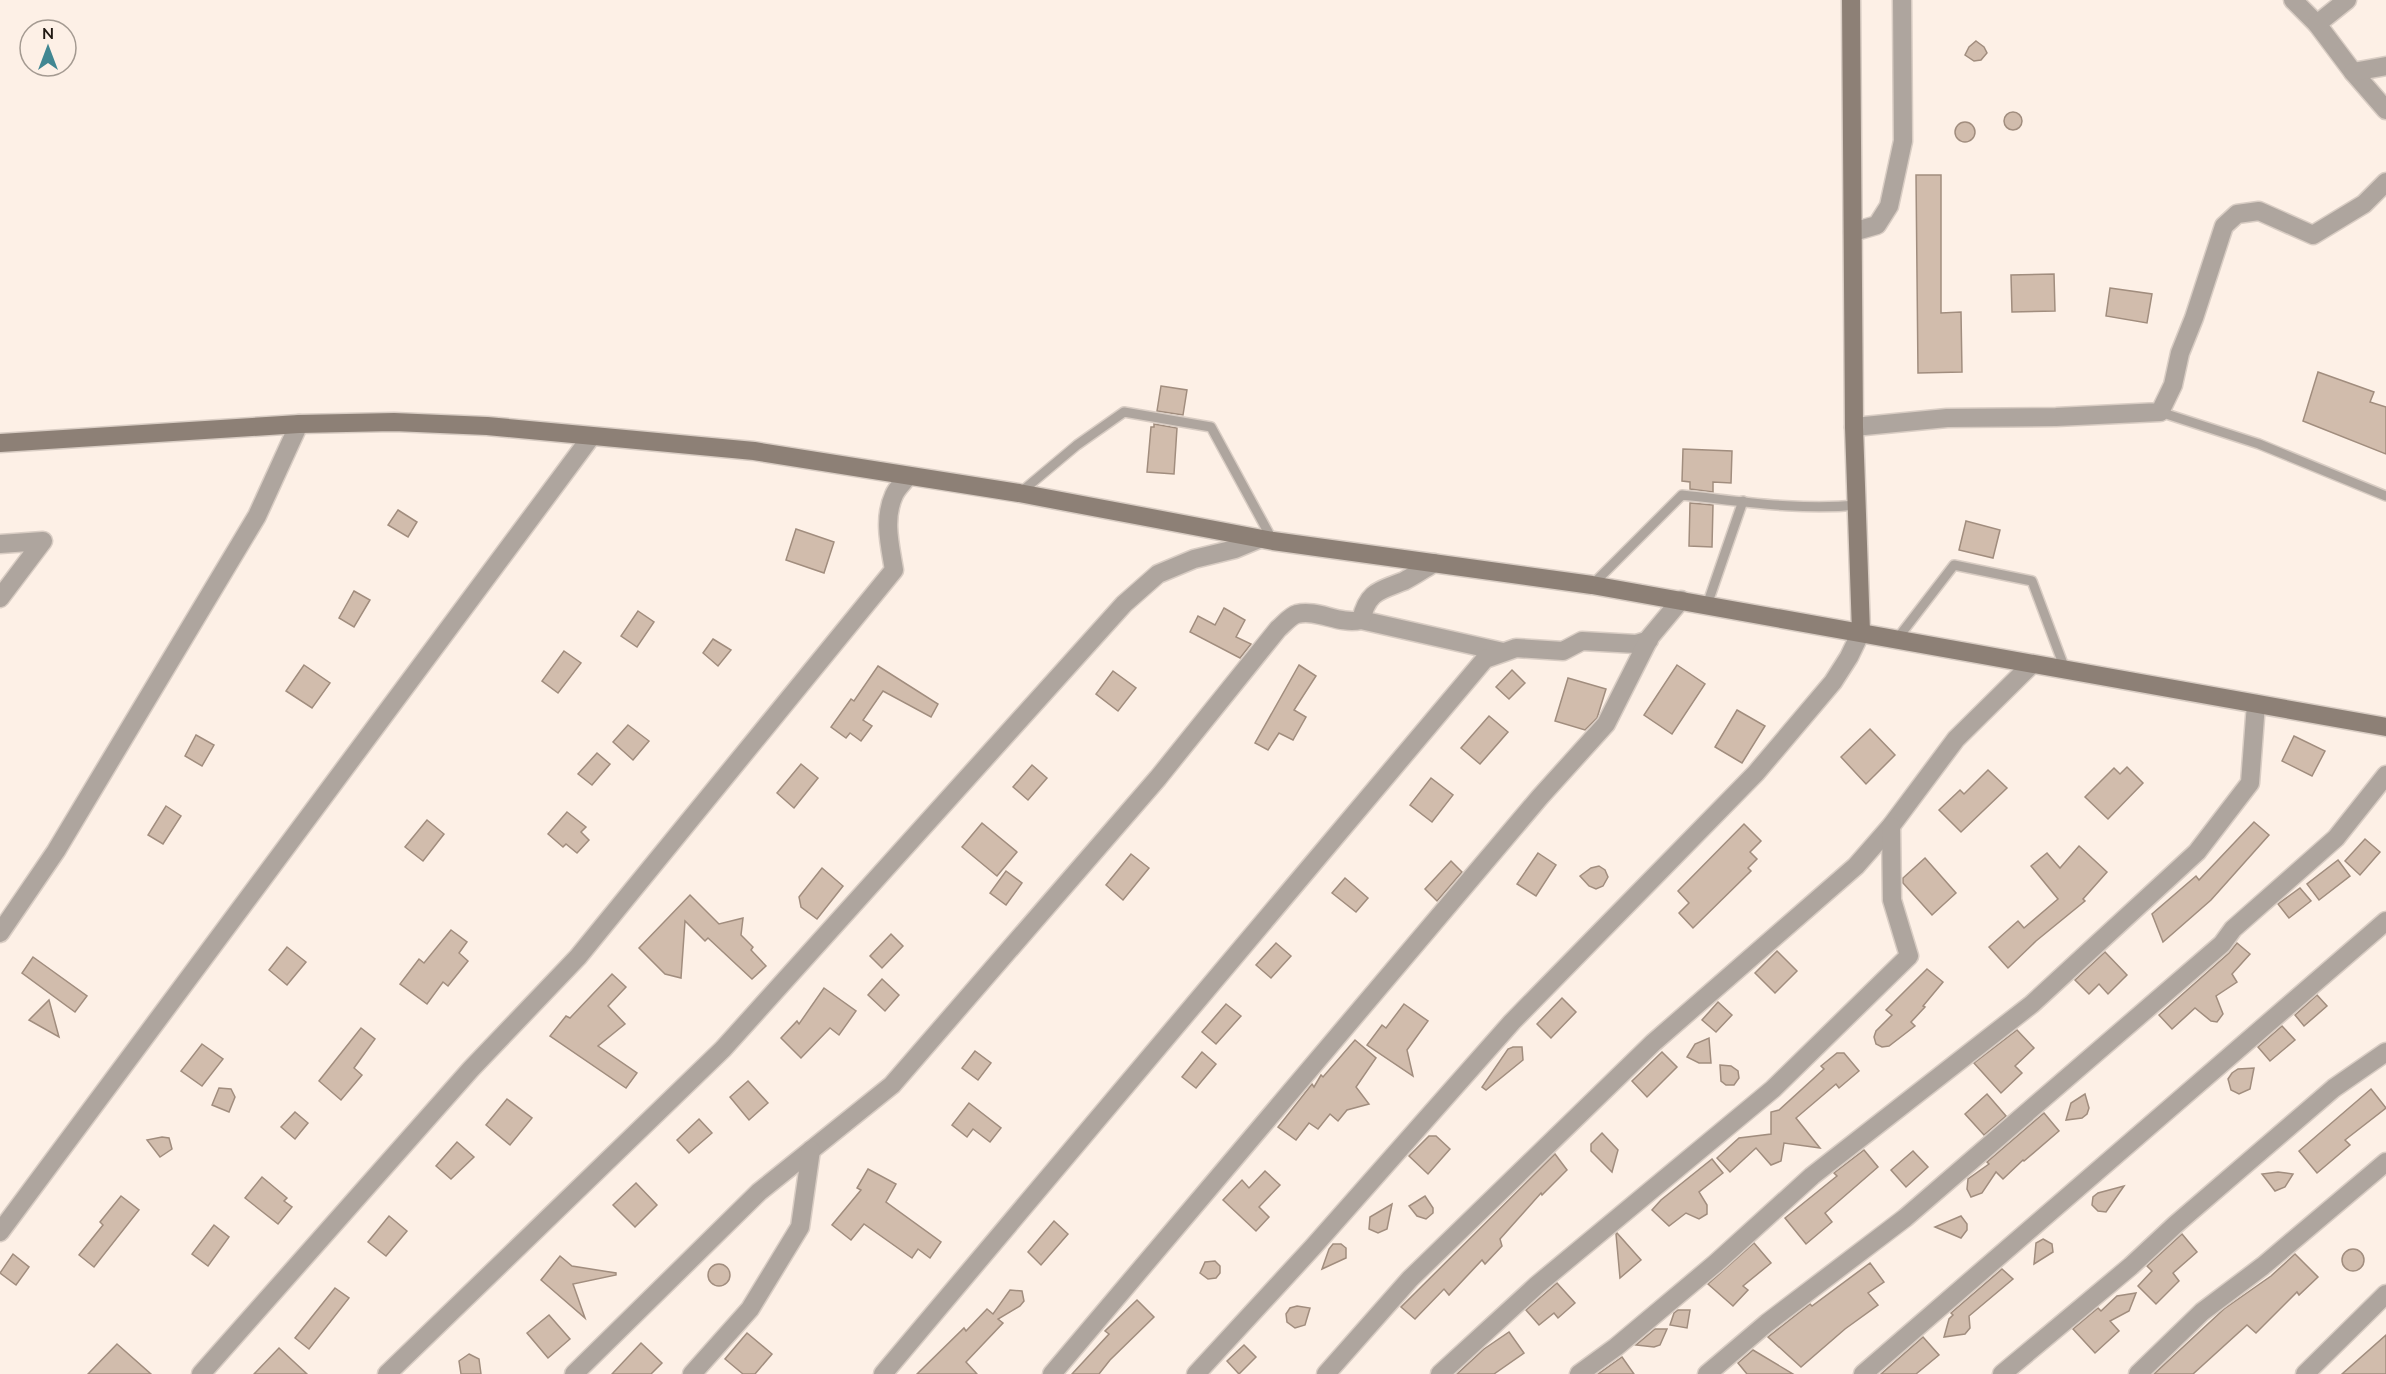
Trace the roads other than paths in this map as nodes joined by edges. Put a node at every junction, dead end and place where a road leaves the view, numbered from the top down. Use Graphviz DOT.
graph roads {
  1 [pos="1851,0"];
  2 [pos="1902,0"];
  3 [pos="2293,0"];
  4 [pos="2347,0"];
  5 [pos="2317,24"];
  6 [pos="2386,66"];
  7 [pos="2353,72"];
  8 [pos="2386,110"];
  9 [pos="2386,182"];
  10 [pos="1853,232"];
  11 [pos="2160,412"];
  12 [pos="299,424"];
  13 [pos="1854,427"];
  14 [pos="591,437"];
  15 [pos="0,443"];
  16 [pos="908,476"];
  17 [pos="1019,493"];
  18 [pos="2386,496"];
  19 [pos="1743,501"];
  20 [pos="1857,505"];
  21 [pos="1266,540"];
  22 [pos="0,544"];
  23 [pos="1434,563"];
  24 [pos="1592,585"];
  25 [pos="0,598"];
  26 [pos="1681,600"];
  27 [pos="1707,605"];
  28 [pos="1360,620"];
  29 [pos="1861,632"];
  30 [pos="1897,639"];
  31 [pos="1649,640"];
  32 [pos="1503,652"];
  33 [pos="2032,664"];
  34 [pos="2065,669"];
  35 [pos="2256,704"];
  36 [pos="2386,727"];
  37 [pos="2386,775"];
  38 [pos="1891,825"];
  39 [pos="2386,921"];
  40 [pos="0,933"];
  41 [pos="2386,1052"];
  42 [pos="811,1150"];
  43 [pos="2386,1162"];
  44 [pos="0,1232"];
  45 [pos="2386,1293"];
  46 [pos="201,1374"];
  47 [pos="387,1374"];
  48 [pos="573,1374"];
  49 [pos="692,1374"];
  50 [pos="883,1374"];
  51 [pos="1052,1374"];
  52 [pos="1196,1374"];
  53 [pos="1326,1374"];
  54 [pos="1440,1374"];
  55 [pos="1579,1374"];
  56 [pos="1707,1374"];
  57 [pos="1863,1374"];
  58 [pos="2002,1374"];
  59 [pos="2138,1374"];
  60 [pos="2305,1374"];
  1 -- 10 [label="main road"];
  2 -- 10 [label="street"];
  3 -- 5 [label="street"];
  4 -- 5 [label="street"];
  5 -- 7 [label="street"];
  6 -- 7 [label="street"];
  7 -- 8 [label="street"];
  9 -- 11 [label="street"];
  10 -- 13 [label="main road"];
  11 -- 13 [label="street"];
  11 -- 18 [label="lane"];
  12 -- 14 [label="main road"];
  12 -- 15 [label="main road"];
  12 -- 40 [label="street"];
  13 -- 20 [label="main road"];
  14 -- 16 [label="main road"];
  14 -- 44 [label="street"];
  16 -- 17 [label="main road"];
  16 -- 46 [label="street"];
  17 -- 21 [label="main road"];
  17 -- 21 [label="lane"];
  19 -- 20 [label="lane"];
  19 -- 24 [label="lane"];
  19 -- 27 [label="lane"];
  20 -- 29 [label="main road"];
  21 -- 23 [label="main road"];
  21 -- 47 [label="street"];
  22 -- 25 [label="street"];
  23 -- 24 [label="main road"];
  23 -- 28 [label="street"];
  24 -- 26 [label="main road"];
  26 -- 27 [label="main road"];
  26 -- 31 [label="street"];
  27 -- 29 [label="main road"];
  28 -- 32 [label="street"];
  28 -- 42 [label="street"];
  29 -- 30 [label="main road"];
  29 -- 52 [label="street"];
  30 -- 33 [label="main road"];
  30 -- 34 [label="lane"];
  31 -- 32 [label="street"];
  31 -- 51 [label="street"];
  32 -- 50 [label="street"];
  33 -- 34 [label="main road"];
  33 -- 38 [label="street"];
  34 -- 35 [label="main road"];
  35 -- 36 [label="main road"];
  35 -- 55 [label="street"];
  37 -- 56 [label="street"];
  38 -- 53 [label="street"];
  38 -- 54 [label="street"];
  39 -- 57 [label="street"];
  41 -- 58 [label="street"];
  42 -- 48 [label="street"];
  42 -- 49 [label="street"];
  43 -- 59 [label="street"];
  45 -- 60 [label="street"];
}
